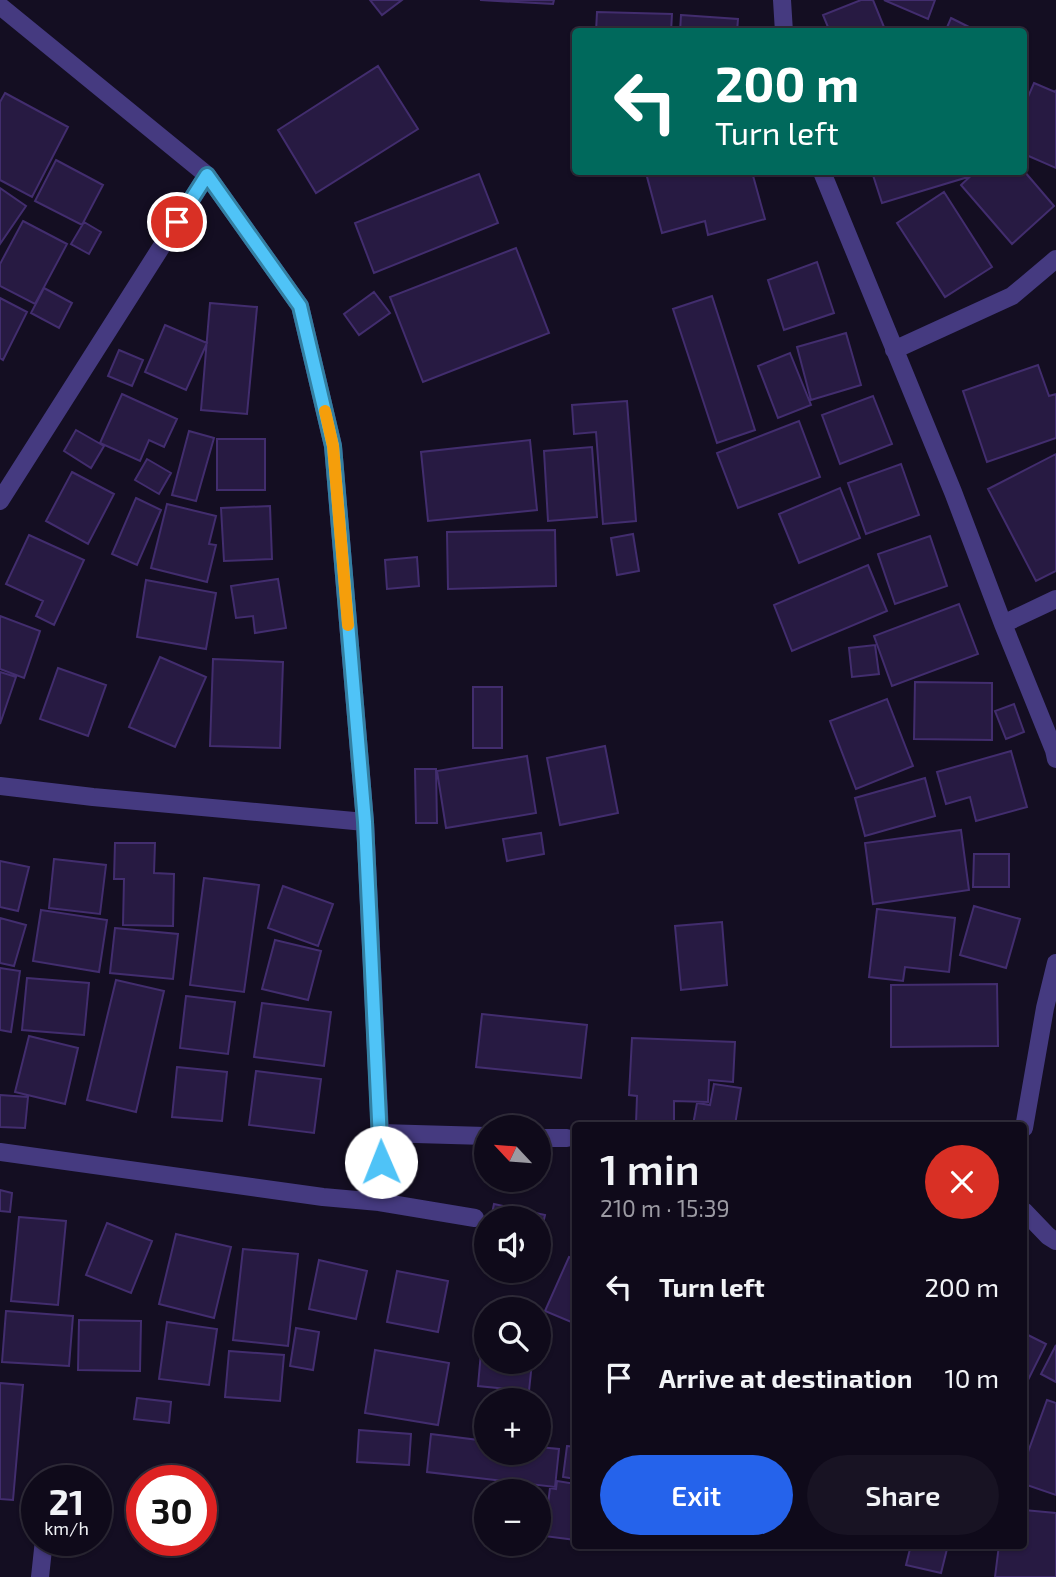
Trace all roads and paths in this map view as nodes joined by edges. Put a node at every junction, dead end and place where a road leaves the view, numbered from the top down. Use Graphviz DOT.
graph roads {
  1 [pos="782,0"];
  2 [pos="0,5"];
  3 [pos="784,28"];
  4 [pos="207,175"];
  5 [pos="823,175"];
  6 [pos="1056,259"];
  7 [pos="894,350"];
  8 [pos="0,501"];
  9 [pos="1056,600"];
  10 [pos="1003,624"];
  11 [pos="1056,759"];
  12 [pos="0,786"];
  13 [pos="365,822"];
  14 [pos="1056,963"];
  15 [pos="1025,1122"];
  16 [pos="380,1132"];
  17 [pos="474,1136"];
  18 [pos="551,1138"];
  19 [pos="567,1139"];
  20 [pos="0,1152"];
  21 [pos="379,1202"];
  22 [pos="1027,1214"];
  23 [pos="474,1217"];
  24 [pos="1056,1241"];
  25 [pos="42,1556"];
  26 [pos="40,1577"];
  1 -- 3 [label="street"];
  2 -- 4 [label="street"];
  4 -- 8 [label="street"];
  4 -- 13 [label="street"];
  5 -- 7 [label="street"];
  6 -- 7 [label="street"];
  7 -- 10 [label="street"];
  9 -- 10 [label="street"];
  10 -- 11 [label="street"];
  12 -- 13 [label="street"];
  13 -- 16 [label="street"];
  14 -- 15 [label="street"];
  16 -- 17 [label="street"];
  16 -- 21 [label="street"];
  18 -- 19 [label="street"];
  20 -- 21 [label="street"];
  21 -- 23 [label="street"];
  22 -- 24 [label="street"];
  25 -- 26 [label="street"];
}
